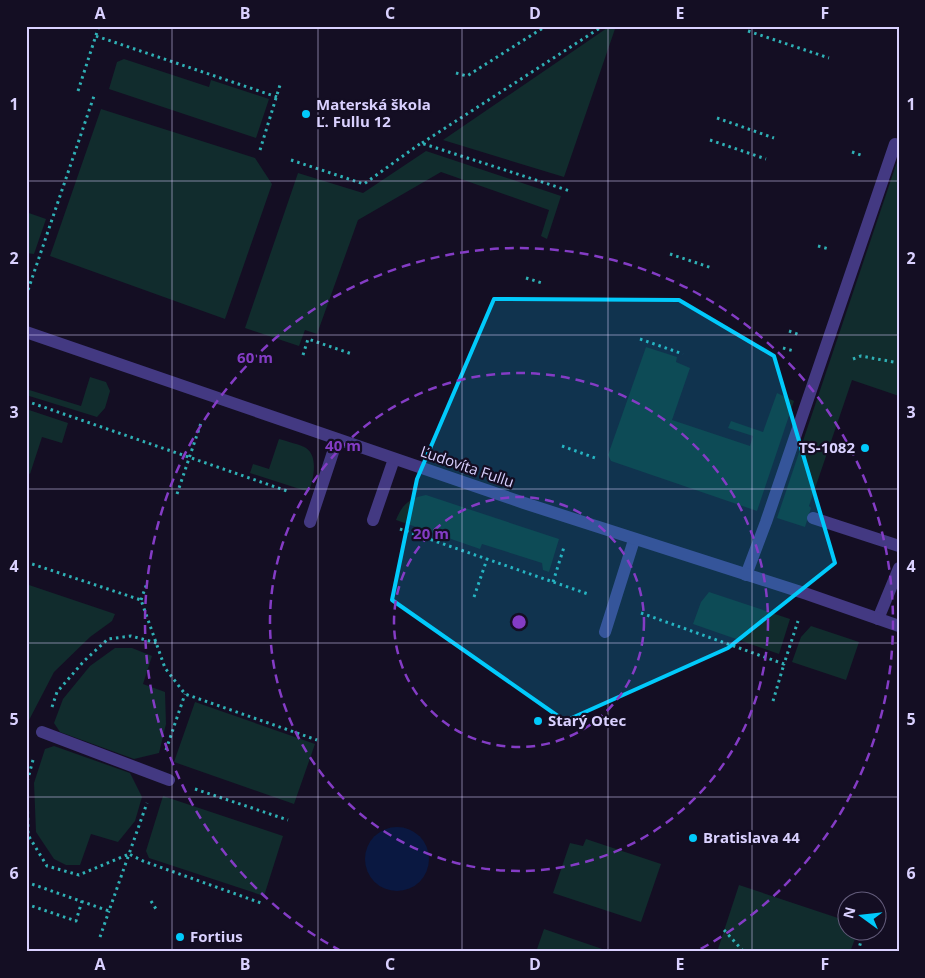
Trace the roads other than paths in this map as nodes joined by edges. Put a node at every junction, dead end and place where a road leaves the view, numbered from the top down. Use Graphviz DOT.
graph roads {
  1 [pos="899,145"];
  2 [pos="26,332"];
  3 [pos="337,440"];
  4 [pos="394,459"];
  5 [pos="813,518"];
  6 [pos="373,520"];
  7 [pos="310,522"];
  8 [pos="634,540"];
  9 [pos="899,546"];
  10 [pos="899,568"];
  11 [pos="746,575"];
  12 [pos="878,619"];
  13 [pos="899,626"];
  14 [pos="604,632"];
  15 [pos="42,732"];
  16 [pos="169,780"];
  1 -- 11 [label="street"];
  2 -- 3 [label="street, Ľudovíta Fullu"];
  3 -- 4 [label="street, Ľudovíta Fullu"];
  3 -- 7 [label="street"];
  4 -- 6 [label="street"];
  4 -- 8 [label="street, Ľudovíta Fullu"];
  5 -- 9 [label="street"];
  8 -- 11 [label="street, Ľudovíta Fullu"];
  8 -- 14 [label="street"];
  10 -- 12 [label="street"];
  11 -- 12 [label="street, Ľudovíta Fullu"];
  12 -- 13 [label="street, Ľudovíta Fullu"];
  15 -- 16 [label="street"];
}
